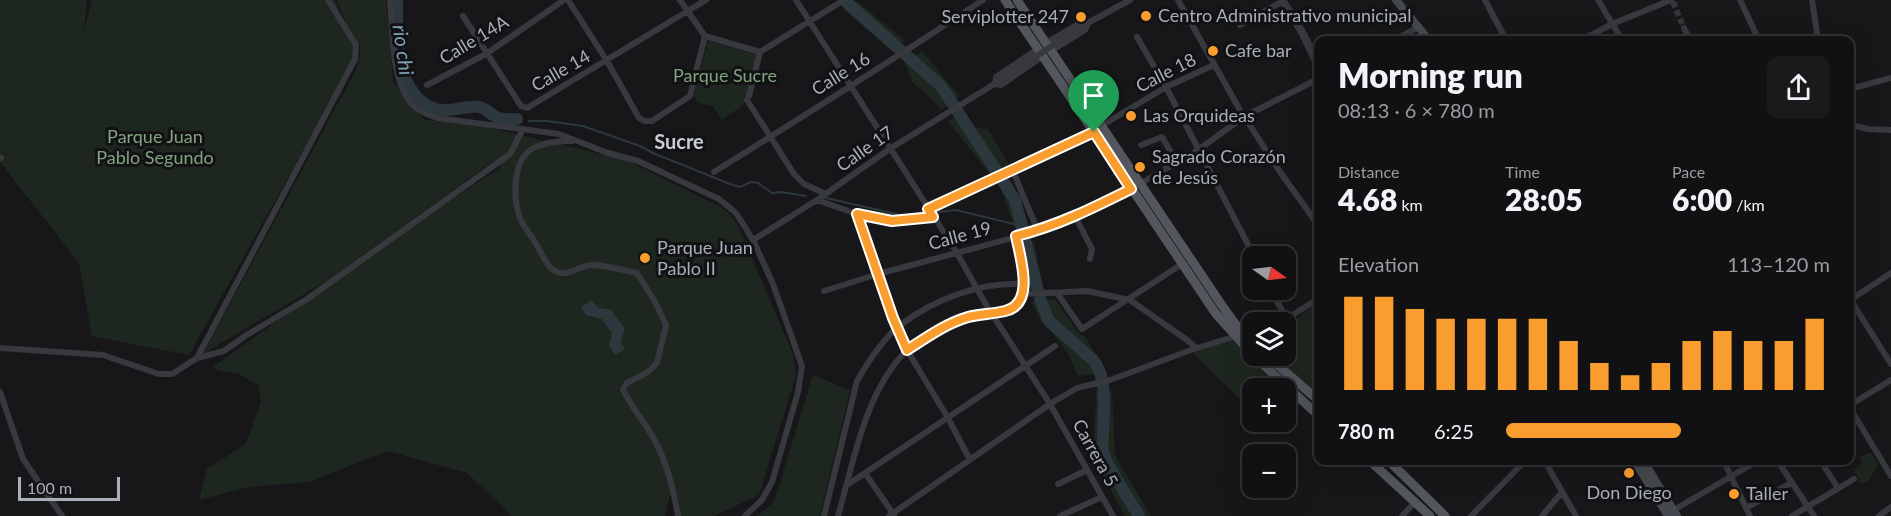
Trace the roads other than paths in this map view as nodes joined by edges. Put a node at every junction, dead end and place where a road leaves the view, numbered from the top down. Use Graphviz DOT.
graph roads {
  1 [pos="327,0"];
  2 [pos="390,0"];
  3 [pos="566,0"];
  4 [pos="680,0"];
  5 [pos="706,0"];
  6 [pos="796,0"];
  7 [pos="844,0"];
  8 [pos="982,0"];
  9 [pos="1005,0"];
  10 [pos="1017,0"];
  11 [pos="1130,0"];
  12 [pos="1178,0"];
  13 [pos="1396,0"];
  14 [pos="1485,0"];
  15 [pos="1598,0"];
  16 [pos="1740,0"];
  17 [pos="1812,0"];
  18 [pos="1283,1"];
  19 [pos="1672,1"];
  20 [pos="687,12"];
  21 [pos="463,16"];
  22 [pos="811,22"];
  23 [pos="1085,24"];
  24 [pos="1612,24"];
  25 [pos="1240,25"];
  26 [pos="1419,27"];
  27 [pos="1684,28"];
  28 [pos="705,36"];
  29 [pos="1402,36"];
  30 [pos="1426,36"];
  31 [pos="1504,36"];
  32 [pos="1590,36"];
  33 [pos="1620,36"];
  34 [pos="1688,36"];
  35 [pos="1757,36"];
  36 [pos="1817,36"];
  37 [pos="1137,37"];
  38 [pos="1045,50"];
  39 [pos="760,52"];
  40 [pos="486,54"];
  41 [pos="1314,57"];
  42 [pos="607,61"];
  43 [pos="1214,65"];
  44 [pos="1891,78"];
  45 [pos="1314,81"];
  46 [pos="997,82"];
  47 [pos="427,85"];
  48 [pos="850,85"];
  49 [pos="1166,87"];
  50 [pos="1854,88"];
  51 [pos="1245,116"];
  52 [pos="1854,126"];
  53 [pos="523,129"];
  54 [pos="1097,129"];
  55 [pos="1891,130"];
  56 [pos="770,137"];
  57 [pos="579,141"];
  58 [pos="1141,146"];
  59 [pos="891,148"];
  60 [pos="1198,150"];
  61 [pos="1178,162"];
  62 [pos="1009,171"];
  63 [pos="714,172"];
  64 [pos="1140,183"];
  65 [pos="1131,189"];
  66 [pos="826,194"];
  67 [pos="817,200"];
  68 [pos="928,209"];
  69 [pos="857,214"];
  70 [pos="1075,216"];
  71 [pos="933,217"];
  72 [pos="1314,219"];
  73 [pos="1038,231"];
  74 [pos="1018,236"];
  75 [pos="753,240"];
  76 [pos="1249,246"];
  77 [pos="957,253"];
  78 [pos="1090,259"];
  79 [pos="1182,264"];
  80 [pos="1891,273"];
  81 [pos="878,274"];
  82 [pos="1024,284"];
  83 [pos="977,288"];
  84 [pos="824,291"];
  85 [pos="1057,293"];
  86 [pos="1023,294"];
  87 [pos="1854,297"];
  88 [pos="1130,300"];
  89 [pos="1314,302"];
  90 [pos="1854,306"];
  91 [pos="991,313"];
  92 [pos="1296,313"];
  93 [pos="898,327"];
  94 [pos="1242,333"];
  95 [pos="1238,334"];
  96 [pos="1242,336"];
  97 [pos="1242,340"];
  98 [pos="1055,346"];
  99 [pos="0,348"];
  100 [pos="1196,348"];
  101 [pos="907,350"];
  102 [pos="197,358"];
  103 [pos="1891,364"];
  104 [pos="1025,366"];
  105 [pos="1265,366"];
  106 [pos="1279,366"];
  107 [pos="1891,380"];
  108 [pos="0,392"];
  109 [pos="1314,397"];
  110 [pos="1050,404"];
  111 [pos="1854,404"];
  112 [pos="1314,411"];
  113 [pos="1854,414"];
  114 [pos="948,418"];
  115 [pos="970,460"];
  116 [pos="1374,465"];
  117 [pos="1393,465"];
  118 [pos="1521,465"];
  119 [pos="1547,465"];
  120 [pos="1637,465"];
  121 [pos="1646,465"];
  122 [pos="1726,465"];
  123 [pos="1750,465"];
  124 [pos="1780,465"];
  125 [pos="1823,465"];
  126 [pos="1087,470"];
  127 [pos="865,473"];
  128 [pos="1731,476"];
  129 [pos="1891,476"];
  130 [pos="1854,479"];
  131 [pos="1791,483"];
  132 [pos="1058,484"];
  133 [pos="847,485"];
  134 [pos="1838,488"];
  135 [pos="1562,492"];
  136 [pos="1102,497"];
  137 [pos="1414,502"];
  138 [pos="1808,507"];
  139 [pos="1891,507"];
  140 [pos="1746,508"];
  141 [pos="1671,514"];
  142 [pos="892,515"];
  143 [pos="62,516"];
  144 [pos="678,516"];
  145 [pos="746,516"];
  146 [pos="824,516"];
  147 [pos="838,516"];
  148 [pos="1060,516"];
  149 [pos="1113,516"];
  150 [pos="1402,516"];
  151 [pos="1430,516"];
  152 [pos="1445,516"];
  153 [pos="1471,516"];
  154 [pos="1542,516"];
  155 [pos="1576,516"];
  156 [pos="1750,516"];
  157 [pos="1792,516"];
  158 [pos="1814,516"];
  159 [pos="1880,516"];
  1 -- 102 [label="street"];
  2 -- 53 [label="street"];
  3 -- 40 [label="street, Calle 14A"];
  3 -- 42 [label="street"];
  4 -- 20 [label="street"];
  5 -- 20 [label="street, Calle 14"];
  6 -- 22 [label="street, Carrera 5"];
  7 -- 22 [label="street"];
  8 -- 48 [label="street, Calle 16"];
  9 -- 38 [label="main road"];
  10 -- 38 [label="main road"];
  11 -- 23 [label="street, Calle 17"];
  12 -- 43 [label="street"];
  13 -- 26 [label="main road"];
  14 -- 31 [label="street"];
  15 -- 24 [label="street"];
  16 -- 35 [label="street"];
  17 -- 36 [label="street"];
  18 -- 25 [label="street"];
  18 -- 41 [label="street"];
  19 -- 24 [label="street"];
  20 -- 28 [label="street"];
  20 -- 42 [label="street, Calle 14"];
  21 -- 40 [label="street, Calle 14"];
  22 -- 39 [label="street"];
  22 -- 48 [label="street, Carrera 5"];
  23 -- 38 [label="street, Calle 17"];
  23 -- 46 [label="street, Calle 17, bridge"];
  24 -- 32 [label="street"];
  24 -- 33 [label="street"];
  26 -- 29 [label="street"];
  26 -- 30 [label="main road"];
  27 -- 34 [label="street"];
  28 -- 39 [label="street"];
  28 -- 42 [label="street"];
  37 -- 49 [label="street"];
  38 -- 46 [label="street, Calle 17"];
  38 -- 54 [label="main road"];
  39 -- 56 [label="street"];
  40 -- 42 [label="street, Calle 14"];
  40 -- 47 [label="street, Calle 14A"];
  43 -- 49 [label="street, Calle 18"];
  43 -- 51 [label="street"];
  44 -- 50 [label="street"];
  45 -- 51 [label="street, Calle 19"];
  46 -- 59 [label="street, Calle 17"];
  48 -- 56 [label="street, Calle 16"];
  48 -- 59 [label="street, Carrera 5"];
  49 -- 54 [label="street, Calle 18"];
  49 -- 60 [label="street"];
  51 -- 60 [label="street, Calle 19"];
  51 -- 72 [label="street"];
  52 -- 55 [label="street"];
  53 -- 57 [label="street"];
  53 -- 102 [label="street"];
  54 -- 62 [label="street, Calle 18"];
  54 -- 64 [label="main road"];
  54 -- 65 [label="main road"];
  56 -- 63 [label="street, Calle 16"];
  56 -- 66 [label="street"];
  57 -- 75 [label="street"];
  57 -- 144 [label="street"];
  58 -- 61 [label="street"];
  59 -- 66 [label="street, Calle 17"];
  59 -- 68 [label="street, Carrera 5"];
  60 -- 61 [label="street, Calle 19"];
  60 -- 76 [label="street"];
  61 -- 64 [label="street, Calle 19"];
  62 -- 68 [label="street, Calle 18"];
  62 -- 73 [label="street"];
  64 -- 65 [label="street, Calle 19"];
  64 -- 95 [label="main road"];
  65 -- 70 [label="street, Calle 19"];
  65 -- 79 [label="main road"];
  66 -- 67 [label="street, Calle 17"];
  67 -- 69 [label="street"];
  67 -- 75 [label="street, Calle 17"];
  68 -- 71 [label="street, Carrera 5"];
  69 -- 71 [label="street"];
  69 -- 81 [label="street"];
  70 -- 73 [label="street, Calle 19"];
  70 -- 78 [label="street"];
  71 -- 77 [label="street, Carrera 5"];
  73 -- 74 [label="street, Calle 19"];
  74 -- 77 [label="street, Calle 19"];
  74 -- 82 [label="street"];
  75 -- 145 [label="street"];
  77 -- 81 [label="street, Calle 19"];
  77 -- 83 [label="street, Carrera 5"];
  79 -- 88 [label="street"];
  79 -- 95 [label="main road"];
  80 -- 87 [label="street"];
  81 -- 84 [label="street, Calle 19"];
  81 -- 93 [label="street"];
  82 -- 83 [label="street"];
  82 -- 86 [label="street"];
  83 -- 91 [label="street, Carrera 5"];
  83 -- 93 [label="street"];
  85 -- 86 [label="street"];
  85 -- 88 [label="street"];
  85 -- 88 [label="street"];
  86 -- 91 [label="street"];
  88 -- 100 [label="street"];
  89 -- 92 [label="street"];
  90 -- 103 [label="street"];
  91 -- 101 [label="street"];
  91 -- 104 [label="street, Carrera 5"];
  93 -- 101 [label="street"];
  93 -- 146 [label="street"];
  94 -- 95 [label="street"];
  95 -- 96 [label="main road"];
  95 -- 97 [label="main road"];
  95 -- 100 [label="street"];
  98 -- 104 [label="street"];
  99 -- 102 [label="street"];
  100 -- 110 [label="street"];
  101 -- 114 [label="street"];
  101 -- 133 [label="street"];
  104 -- 110 [label="street, Carrera 5"];
  104 -- 114 [label="street"];
  105 -- 112 [label="main road"];
  106 -- 109 [label="main road"];
  107 -- 111 [label="street"];
  108 -- 143 [label="street"];
  110 -- 115 [label="street"];
  110 -- 126 [label="street, Carrera 5"];
  113 -- 129 [label="street"];
  114 -- 115 [label="street"];
  114 -- 127 [label="street"];
  115 -- 142 [label="street"];
  116 -- 137 [label="main road"];
  117 -- 152 [label="main road"];
  118 -- 153 [label="street"];
  119 -- 135 [label="street"];
  120 -- 141 [label="main road"];
  121 -- 141 [label="main road"];
  122 -- 128 [label="street"];
  123 -- 128 [label="street"];
  124 -- 131 [label="street"];
  125 -- 134 [label="street"];
  126 -- 132 [label="street"];
  126 -- 136 [label="street, Carrera 5"];
  127 -- 133 [label="street"];
  127 -- 142 [label="street"];
  128 -- 140 [label="street"];
  128 -- 141 [label="street"];
  130 -- 134 [label="street"];
  131 -- 138 [label="street"];
  131 -- 140 [label="street"];
  133 -- 147 [label="street"];
  134 -- 138 [label="street"];
  135 -- 154 [label="street"];
  135 -- 155 [label="street"];
  136 -- 148 [label="street"];
  136 -- 149 [label="street, Carrera 5"];
  137 -- 150 [label="street"];
  137 -- 151 [label="main road"];
  138 -- 157 [label="street"];
  138 -- 158 [label="street"];
  139 -- 159 [label="street"];
  140 -- 156 [label="street"];
}
